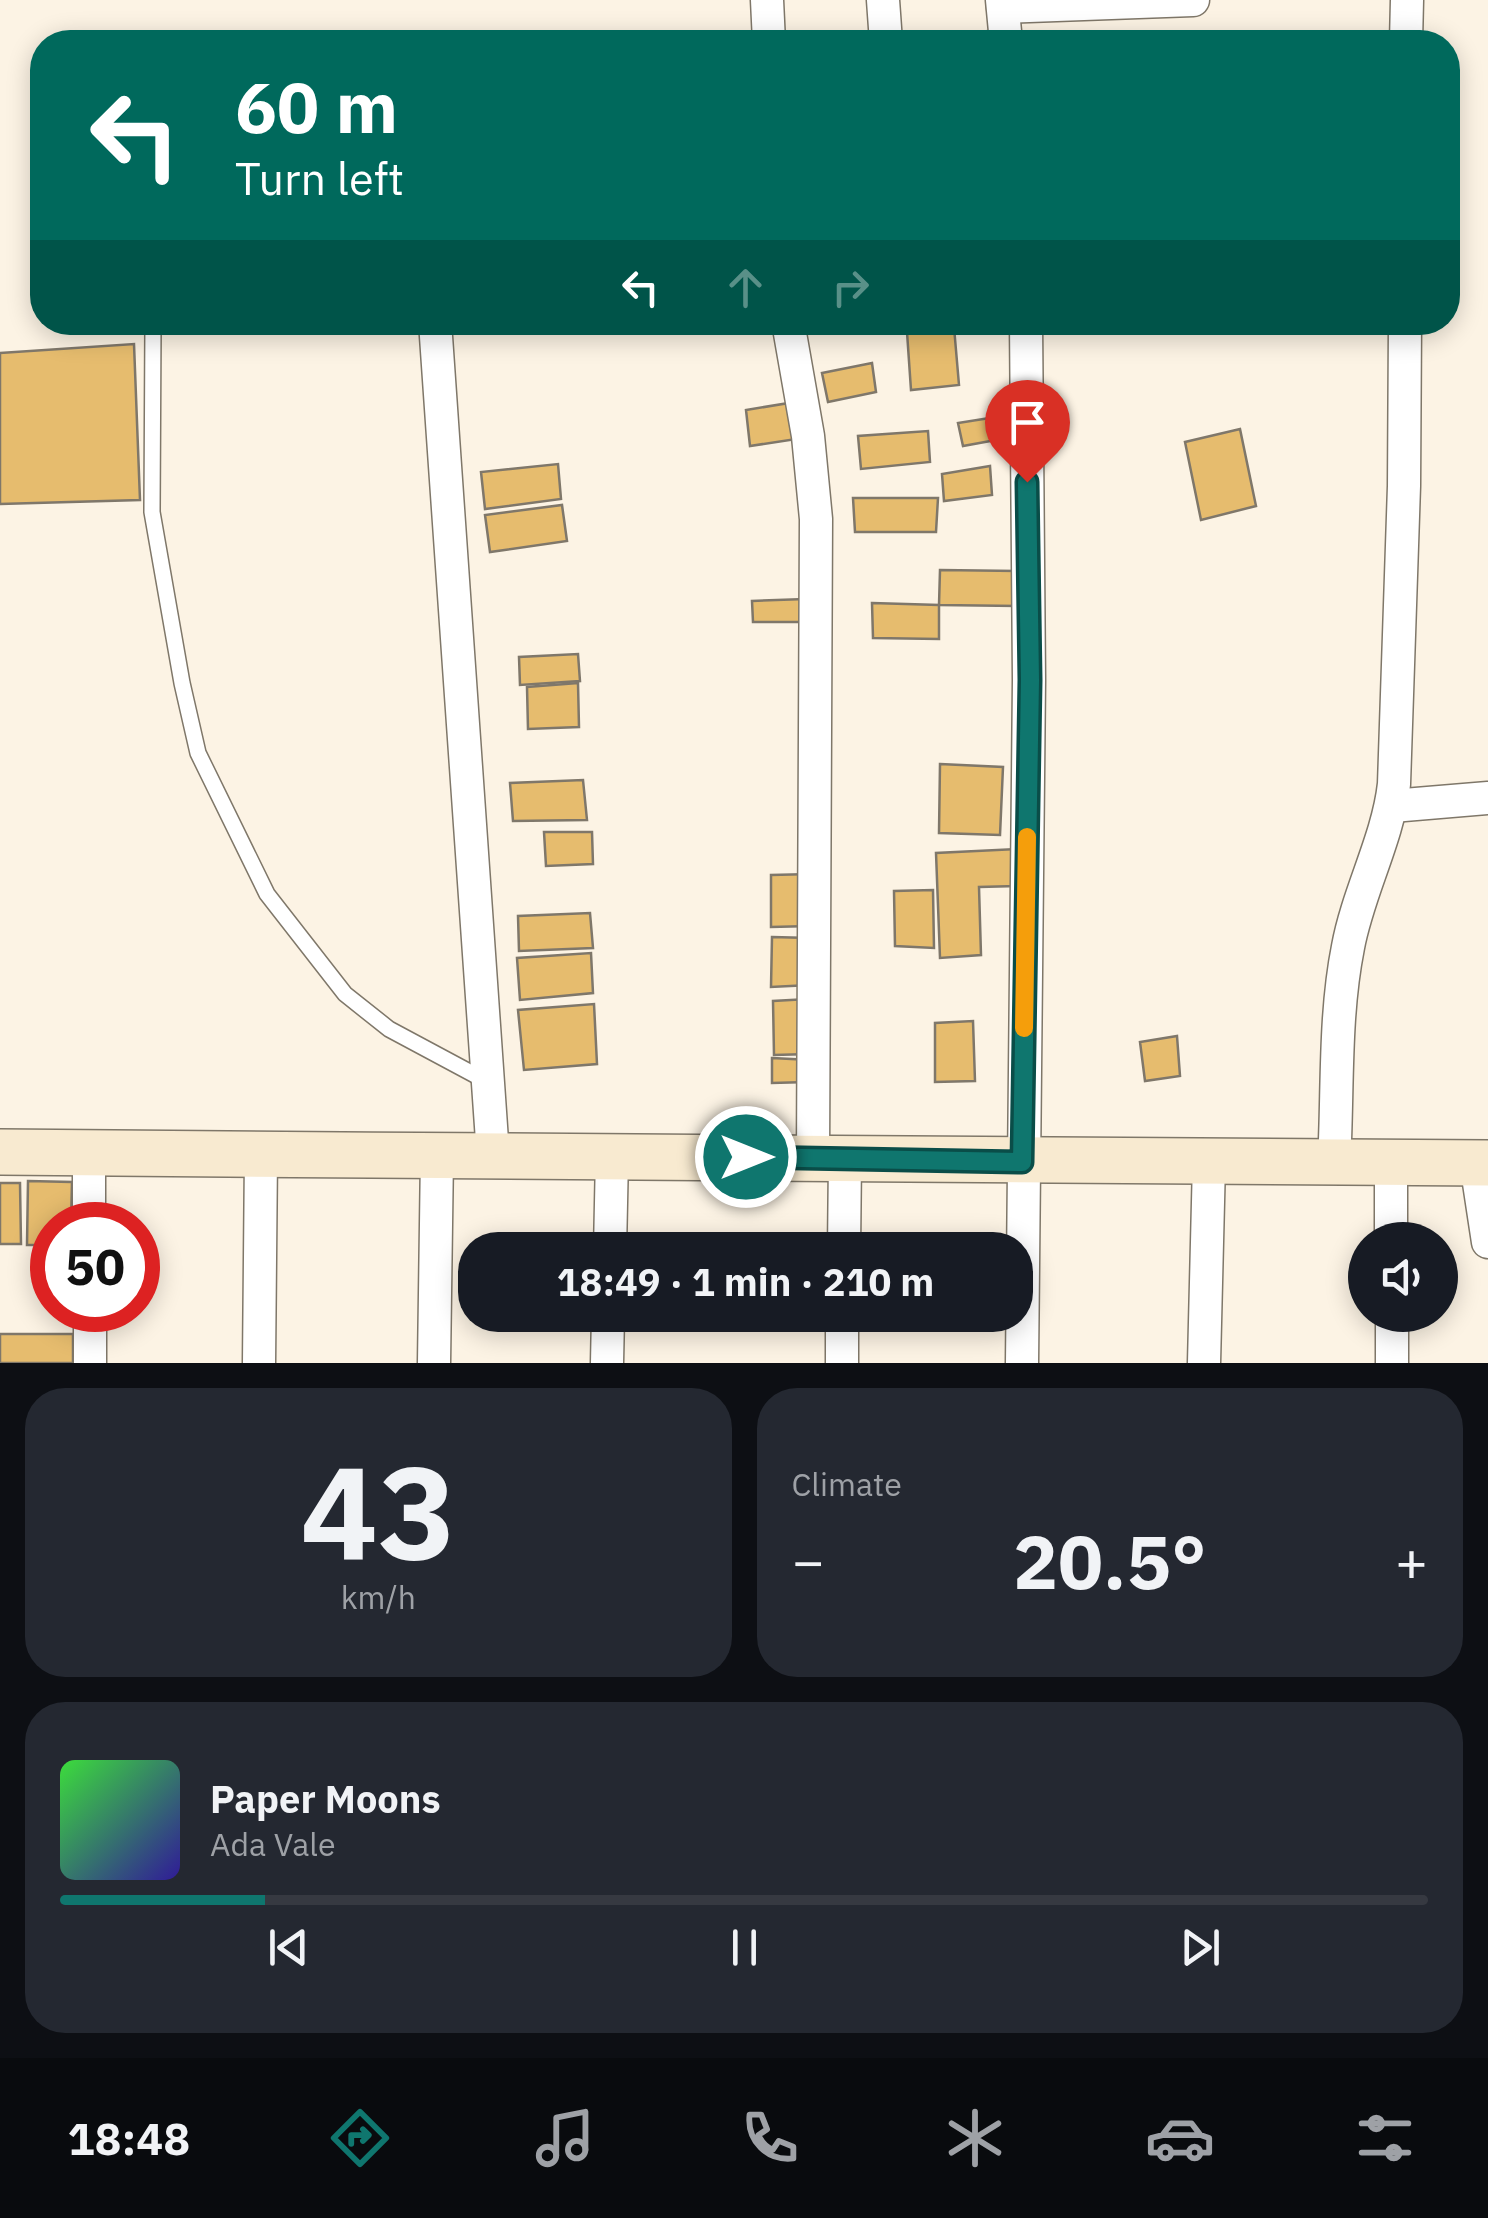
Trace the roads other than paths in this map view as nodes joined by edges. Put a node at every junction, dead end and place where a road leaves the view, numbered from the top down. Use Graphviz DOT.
graph roads {
  1 [pos="766,0"];
  2 [pos="883,0"];
  3 [pos="1193,0"];
  4 [pos="1407,0"];
  5 [pos="1002,4"];
  6 [pos="767,30"];
  7 [pos="885,30"];
  8 [pos="1005,30"];
  9 [pos="1406,30"];
  10 [pos="152,335"];
  11 [pos="436,335"];
  12 [pos="790,335"];
  13 [pos="1026,335"];
  14 [pos="1405,335"];
  15 [pos="1488,798"];
  16 [pos="1392,806"];
  17 [pos="488,1082"];
  18 [pos="0,1152"];
  19 [pos="89,1152"];
  20 [pos="261,1154"];
  21 [pos="437,1155"];
  22 [pos="494,1155"];
  23 [pos="612,1156"];
  24 [pos="829,1158"];
  25 [pos="1022,1162"];
  26 [pos="1209,1162"];
  27 [pos="1334,1162"];
  28 [pos="1391,1163"];
  29 [pos="1482,1163"];
  30 [pos="89,1202"];
  31 [pos="1391,1222"];
  32 [pos="610,1232"];
  33 [pos="841,1232"];
  34 [pos="1488,1242"];
  35 [pos="90,1332"];
  36 [pos="608,1332"];
  37 [pos="842,1332"];
  38 [pos="1392,1332"];
  39 [pos="90,1363"];
  40 [pos="258,1363"];
  41 [pos="434,1363"];
  42 [pos="607,1363"];
  43 [pos="842,1363"];
  44 [pos="1022,1363"];
  45 [pos="1204,1363"];
  46 [pos="1392,1363"];
  1 -- 6 [label="street"];
  2 -- 7 [label="street"];
  3 -- 5 [label="street"];
  4 -- 9 [label="street"];
  5 -- 8 [label="street"];
  10 -- 17 [label="lane"];
  11 -- 17 [label="street"];
  12 -- 24 [label="street"];
  13 -- 25 [label="street"];
  14 -- 16 [label="street"];
  15 -- 16 [label="street"];
  16 -- 27 [label="street"];
  17 -- 22 [label="street"];
  18 -- 19 [label="main road"];
  19 -- 20 [label="main road"];
  19 -- 30 [label="street"];
  20 -- 21 [label="main road"];
  20 -- 40 [label="street"];
  21 -- 22 [label="main road"];
  21 -- 41 [label="street"];
  22 -- 23 [label="main road"];
  23 -- 24 [label="main road"];
  23 -- 32 [label="street"];
  24 -- 25 [label="main road"];
  24 -- 33 [label="street"];
  25 -- 26 [label="main road"];
  25 -- 44 [label="street"];
  26 -- 27 [label="main road"];
  26 -- 45 [label="street"];
  27 -- 28 [label="main road"];
  28 -- 29 [label="main road"];
  28 -- 31 [label="street"];
  29 -- 34 [label="street"];
  35 -- 39 [label="street"];
  36 -- 42 [label="street"];
  37 -- 43 [label="street"];
  38 -- 46 [label="street"];
}
